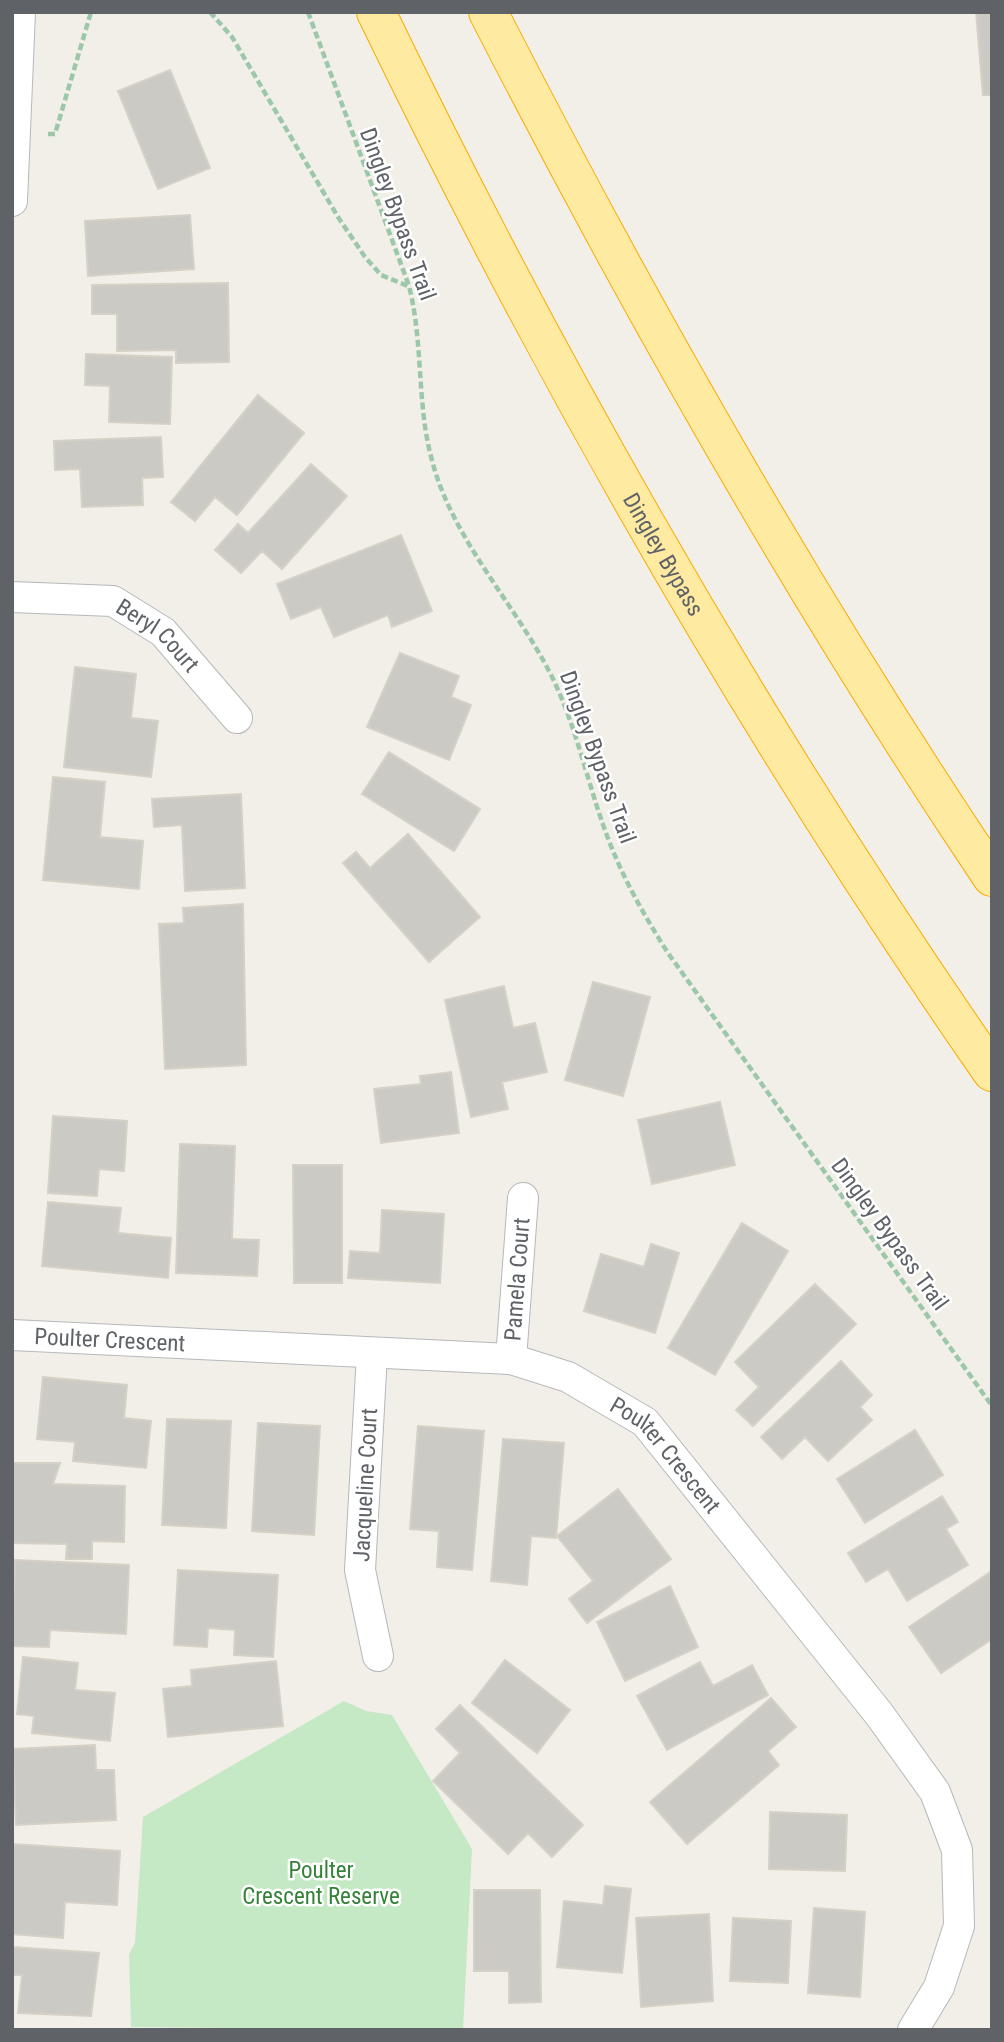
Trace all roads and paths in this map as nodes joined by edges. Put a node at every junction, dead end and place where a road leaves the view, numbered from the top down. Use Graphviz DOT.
graph roads {
  1 [pos="20,12"];
  2 [pos="92,12"];
  3 [pos="210,12"];
  4 [pos="308,12"];
  5 [pos="376,12"];
  6 [pos="488,12"];
  7 [pos="15,132"];
  8 [pos="12,201"];
  9 [pos="409,286"];
  10 [pos="12,597"];
  11 [pos="237,718"];
  12 [pos="992,877"];
  13 [pos="992,1072"];
  14 [pos="523,1198"];
  15 [pos="12,1335"];
  16 [pos="372,1354"];
  17 [pos="511,1359"];
  18 [pos="992,1406"];
  19 [pos="378,1656"];
  20 [pos="914,2030"];
  1 -- 7 [label="street"];
  2 -- 7 [label="path"];
  3 -- 9 [label="path"];
  4 -- 9 [label="path, Dingley Bypass Trail"];
  5 -- 13 [label="highway, Dingley Bypass"];
  6 -- 12 [label="highway"];
  7 -- 8 [label="street"];
  9 -- 18 [label="path, Dingley Bypass Trail"];
  10 -- 11 [label="street, Beryl Court"];
  14 -- 17 [label="street, Pamela Court"];
  15 -- 16 [label="street, Poulter Crescent"];
  16 -- 17 [label="street, Poulter Crescent"];
  16 -- 19 [label="street, Jacqueline Court"];
  17 -- 20 [label="street, Poulter Crescent"];
}
